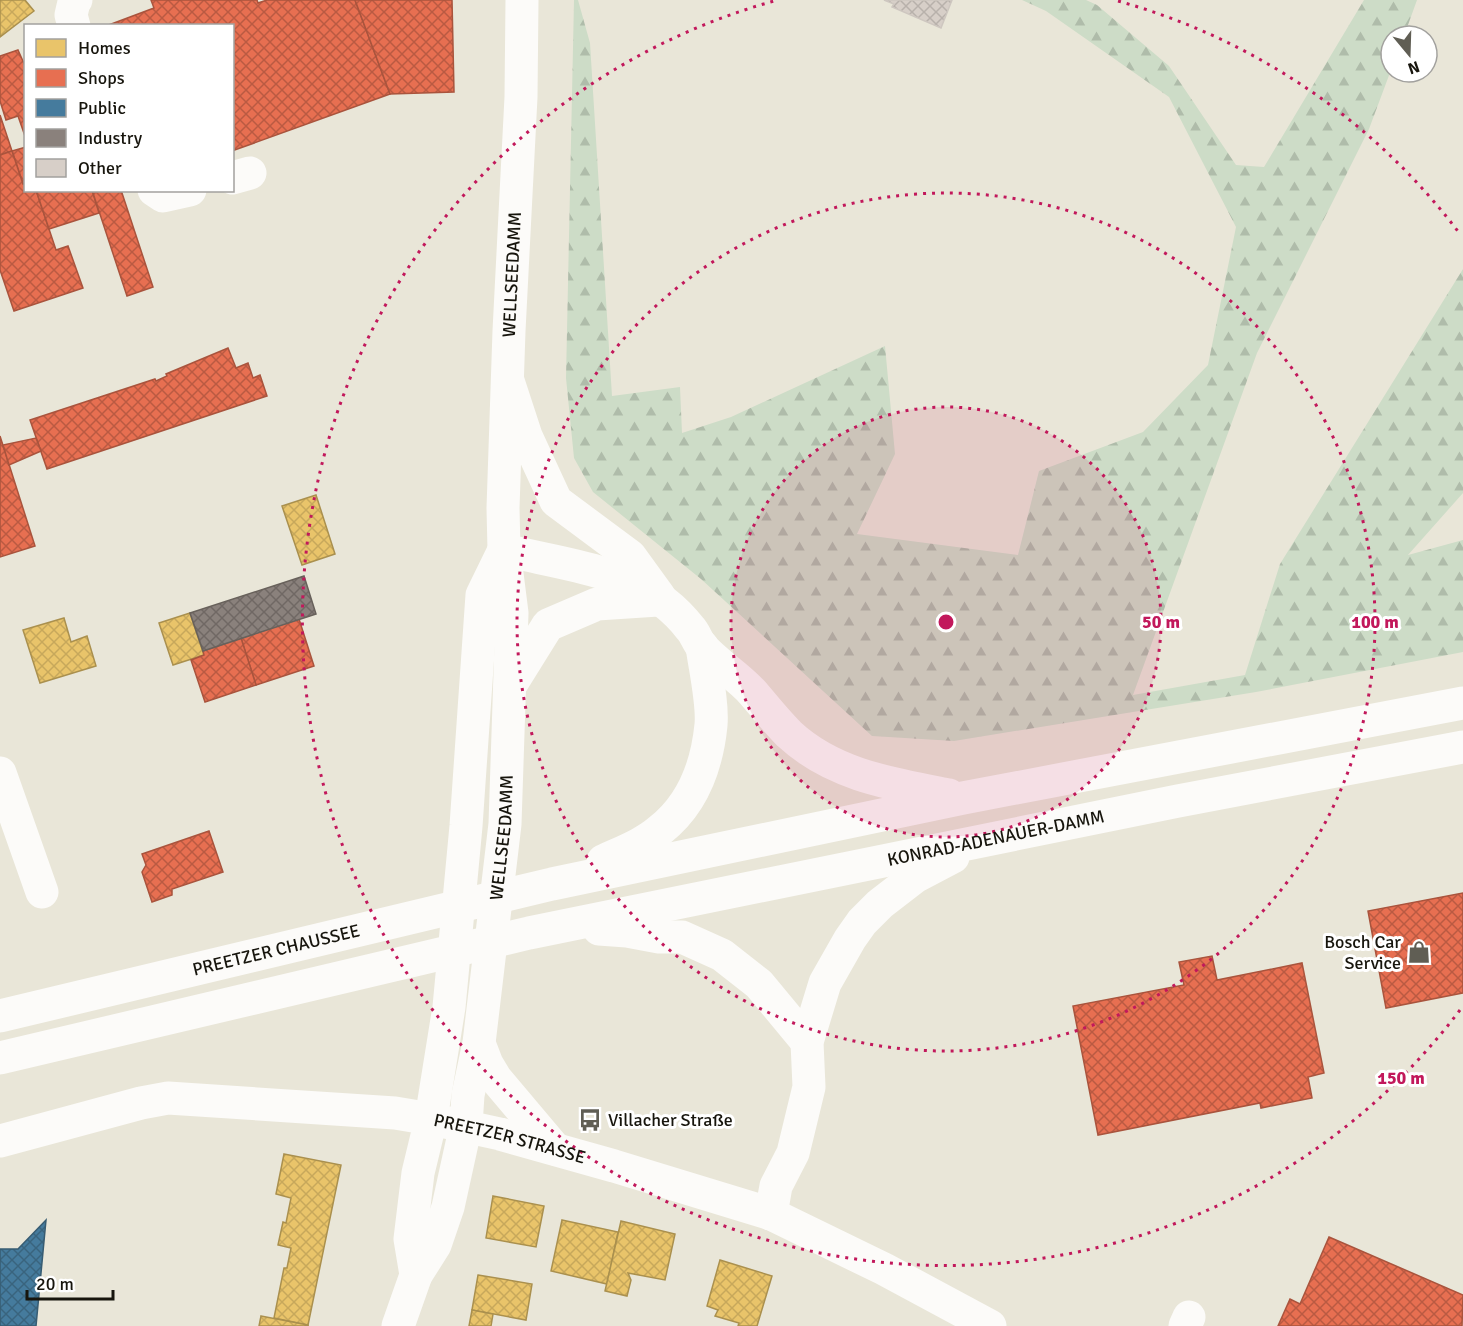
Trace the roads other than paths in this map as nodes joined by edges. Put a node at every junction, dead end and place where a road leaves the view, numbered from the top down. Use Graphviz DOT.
graph roads {
  1 [pos="76,0"];
  2 [pos="522,0"];
  3 [pos="73,24"];
  4 [pos="157,192"];
  5 [pos="181,192"];
  6 [pos="508,381"];
  7 [pos="504,550"];
  8 [pos="662,600"];
  9 [pos="702,646"];
  10 [pos="510,686"];
  11 [pos="1463,703"];
  12 [pos="1463,747"];
  13 [pos="0,773"];
  14 [pos="963,798"];
  15 [pos="985,839"];
  16 [pos="552,884"];
  17 [pos="42,892"];
  18 [pos="562,927"];
  19 [pos="0,1016"];
  20 [pos="807,1042"];
  21 [pos="479,1043"];
  22 [pos="0,1058"];
  23 [pos="431,1119"];
  24 [pos="466,1125"];
  25 [pos="0,1141"];
  26 [pos="555,1149"];
  27 [pos="771,1214"];
  28 [pos="416,1275"];
  29 [pos="398,1326"];
  30 [pos="990,1326"];
  1 -- 3 [label="main road"];
  2 -- 6 [label="main road, WELLSEEDAMM"];
  4 -- 5 [label="main road"];
  6 -- 7 [label="main road, WELLSEEDAMM"];
  6 -- 8 [label="main road"];
  7 -- 8 [label="main road"];
  7 -- 10 [label="main road, WELLSEEDAMM"];
  7 -- 23 [label="main road, WELLSEEDAMM"];
  8 -- 9 [label="main road"];
  8 -- 10 [label="main road"];
  9 -- 14 [label="main road"];
  9 -- 16 [label="main road"];
  10 -- 21 [label="main road, WELLSEEDAMM"];
  11 -- 14 [label="main road"];
  12 -- 15 [label="main road, KONRAD-ADENAUER-DAMM"];
  13 -- 17 [label="main road"];
  14 -- 16 [label="main road"];
  15 -- 18 [label="main road, KONRAD-ADENAUER-DAMM"];
  15 -- 20 [label="main road"];
  16 -- 19 [label="main road, PREETZER CHAUSSEE"];
  18 -- 20 [label="main road"];
  18 -- 22 [label="main road, KONRAD-ADENAUER-DAMM"];
  20 -- 27 [label="main road"];
  21 -- 24 [label="main road, WELLSEEDAMM"];
  21 -- 26 [label="main road"];
  23 -- 24 [label="main road, PREETZER STRASSE"];
  23 -- 25 [label="main road, PREETZER STRASSE"];
  23 -- 28 [label="main road"];
  24 -- 26 [label="main road, PREETZER STRASSE"];
  24 -- 28 [label="main road"];
  26 -- 27 [label="main road, PREETZER STRASSE"];
  27 -- 30 [label="main road, PREETZER STRASSE"];
  28 -- 29 [label="main road"];
}
